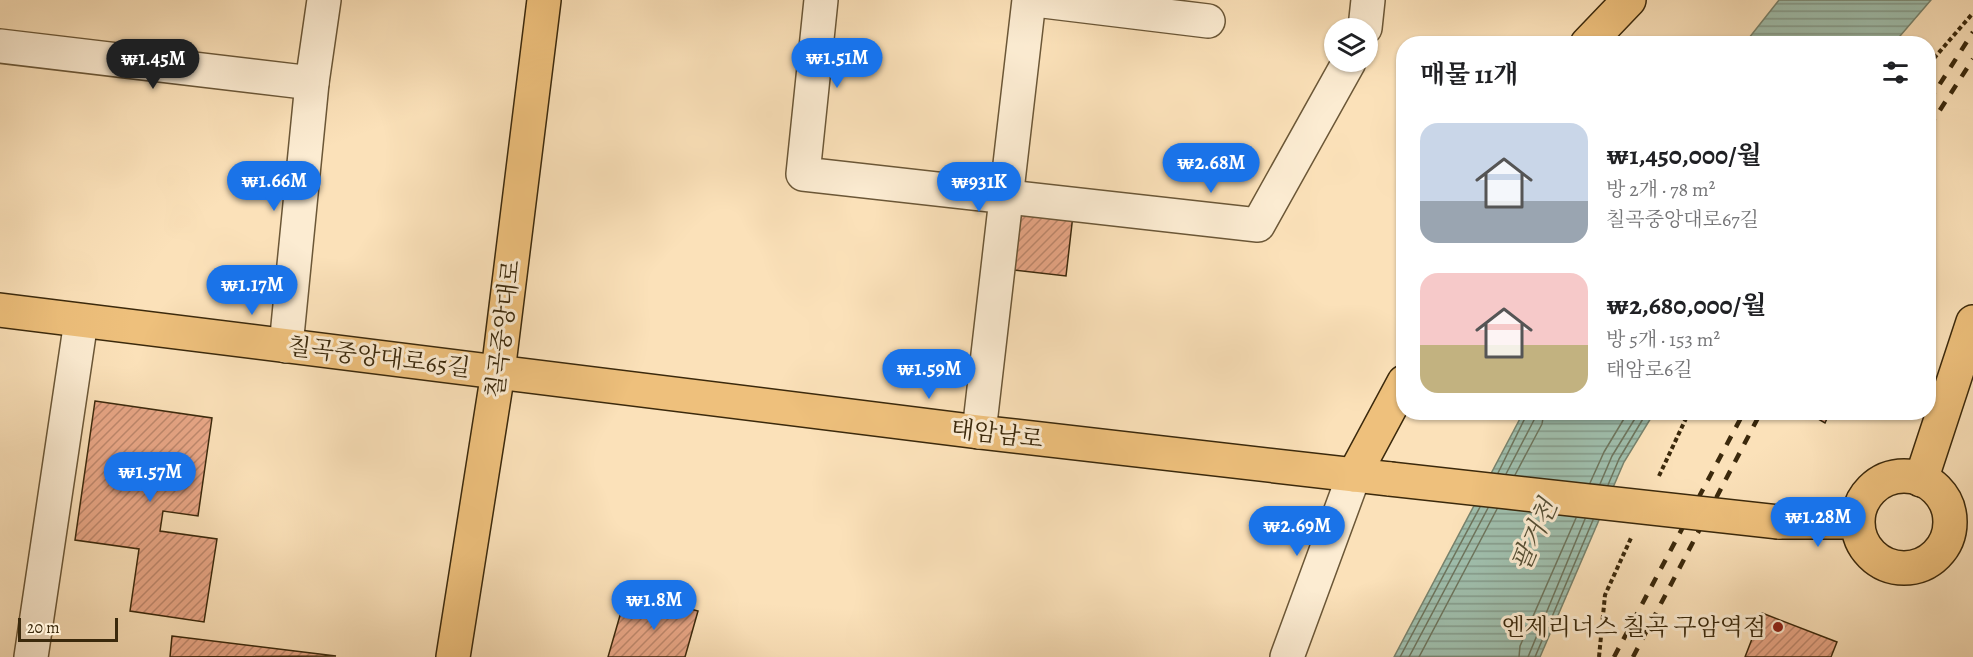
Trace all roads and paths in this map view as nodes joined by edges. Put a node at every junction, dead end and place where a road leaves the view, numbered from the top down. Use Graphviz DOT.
graph roads {
  1 [pos="324,0"];
  2 [pos="544,0"];
  3 [pos="820,0"];
  4 [pos="1029,0"];
  5 [pos="1035,0"];
  6 [pos="1368,0"];
  7 [pos="1629,0"];
  8 [pos="1973,13"];
  9 [pos="1366,18"];
  10 [pos="1208,21"];
  11 [pos="1595,36"];
  12 [pos="0,46"];
  13 [pos="1936,56"];
  14 [pos="1343,72"];
  15 [pos="312,83"];
  16 [pos="1007,195"];
  17 [pos="0,310"];
  18 [pos="81,321"];
  19 [pos="1973,322"];
  20 [pos="286,346"];
  21 [pos="498,372"];
  22 [pos="1396,397"];
  23 [pos="979,432"];
  24 [pos="1354,475"];
  25 [pos="1921,480"];
  26 [pos="1857,522"];
  27 [pos="1961,534"];
  28 [pos="31,657"];
  29 [pos="453,657"];
  30 [pos="1287,657"];
  1 -- 15 [label="street"];
  2 -- 21 [label="main road, 칠곡중앙대로"];
  3 -- 16 [label="street"];
  4 -- 16 [label="street"];
  5 -- 10 [label="street"];
  6 -- 9 [label="street"];
  7 -- 11 [label="main road"];
  8 -- 13 [label="path"];
  12 -- 15 [label="street"];
  14 -- 16 [label="street"];
  15 -- 20 [label="street"];
  16 -- 23 [label="street"];
  17 -- 18 [label="main road, 칠곡중앙대로65길"];
  18 -- 20 [label="main road, 칠곡중앙대로65길"];
  18 -- 28 [label="street"];
  19 -- 25 [label="main road"];
  20 -- 21 [label="main road, 칠곡중앙대로65길"];
  21 -- 23 [label="main road, 태암남로"];
  21 -- 29 [label="main road, 칠곡중앙대로"];
  22 -- 24 [label="main road"];
  23 -- 24 [label="main road, 태암남로"];
  24 -- 26 [label="main road, 태암남로, bridge"];
  24 -- 30 [label="street"];
  25 -- 26 [label="main road"];
  25 -- 27 [label="main road"];
  26 -- 27 [label="main road"];
}
